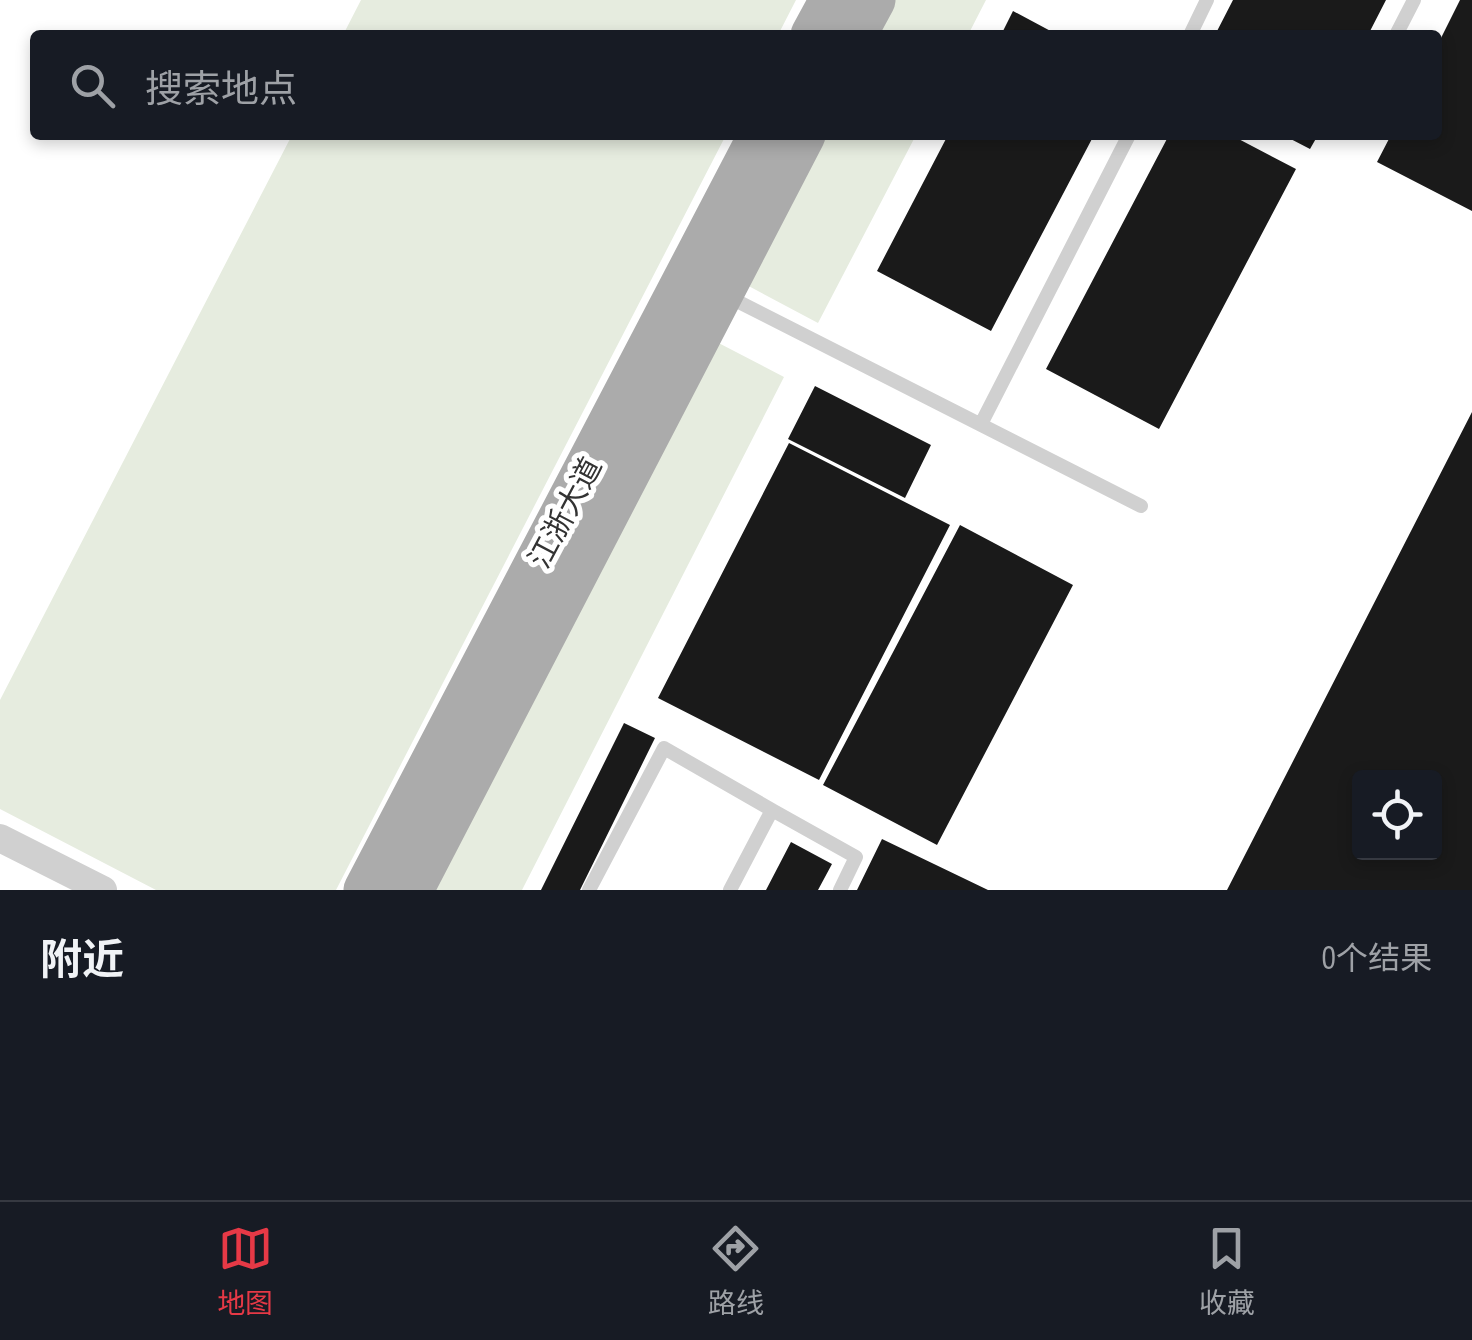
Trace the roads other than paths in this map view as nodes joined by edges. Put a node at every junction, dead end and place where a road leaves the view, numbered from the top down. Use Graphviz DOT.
graph roads {
  1 [pos="832,0"];
  2 [pos="872,0"];
  3 [pos="1208,0"];
  4 [pos="1414,0"];
  5 [pos="816,30"];
  6 [pos="857,30"];
  7 [pos="1193,30"];
  8 [pos="1399,30"];
  9 [pos="758,140"];
  10 [pos="799,140"];
  11 [pos="1125,140"];
  12 [pos="720,293"];
  13 [pos="980,424"];
  14 [pos="1141,506"];
  15 [pos="772,810"];
  16 [pos="0,838"];
  17 [pos="103,890"];
  18 [pos="366,890"];
  19 [pos="411,890"];
  20 [pos="589,890"];
  21 [pos="730,890"];
  22 [pos="840,890"];
  1 -- 5 [label="main road"];
  2 -- 6 [label="main road"];
  3 -- 7 [label="lane"];
  4 -- 8 [label="lane"];
  9 -- 18 [label="main road, 江浙大道"];
  10 -- 12 [label="main road, 江浙大道"];
  11 -- 13 [label="lane"];
  12 -- 13 [label="lane"];
  12 -- 19 [label="main road, 江浙大道"];
  13 -- 14 [label="lane"];
  15 -- 20 [label="lane"];
  15 -- 21 [label="lane"];
  15 -- 22 [label="lane"];
  16 -- 17 [label="street"];
}
